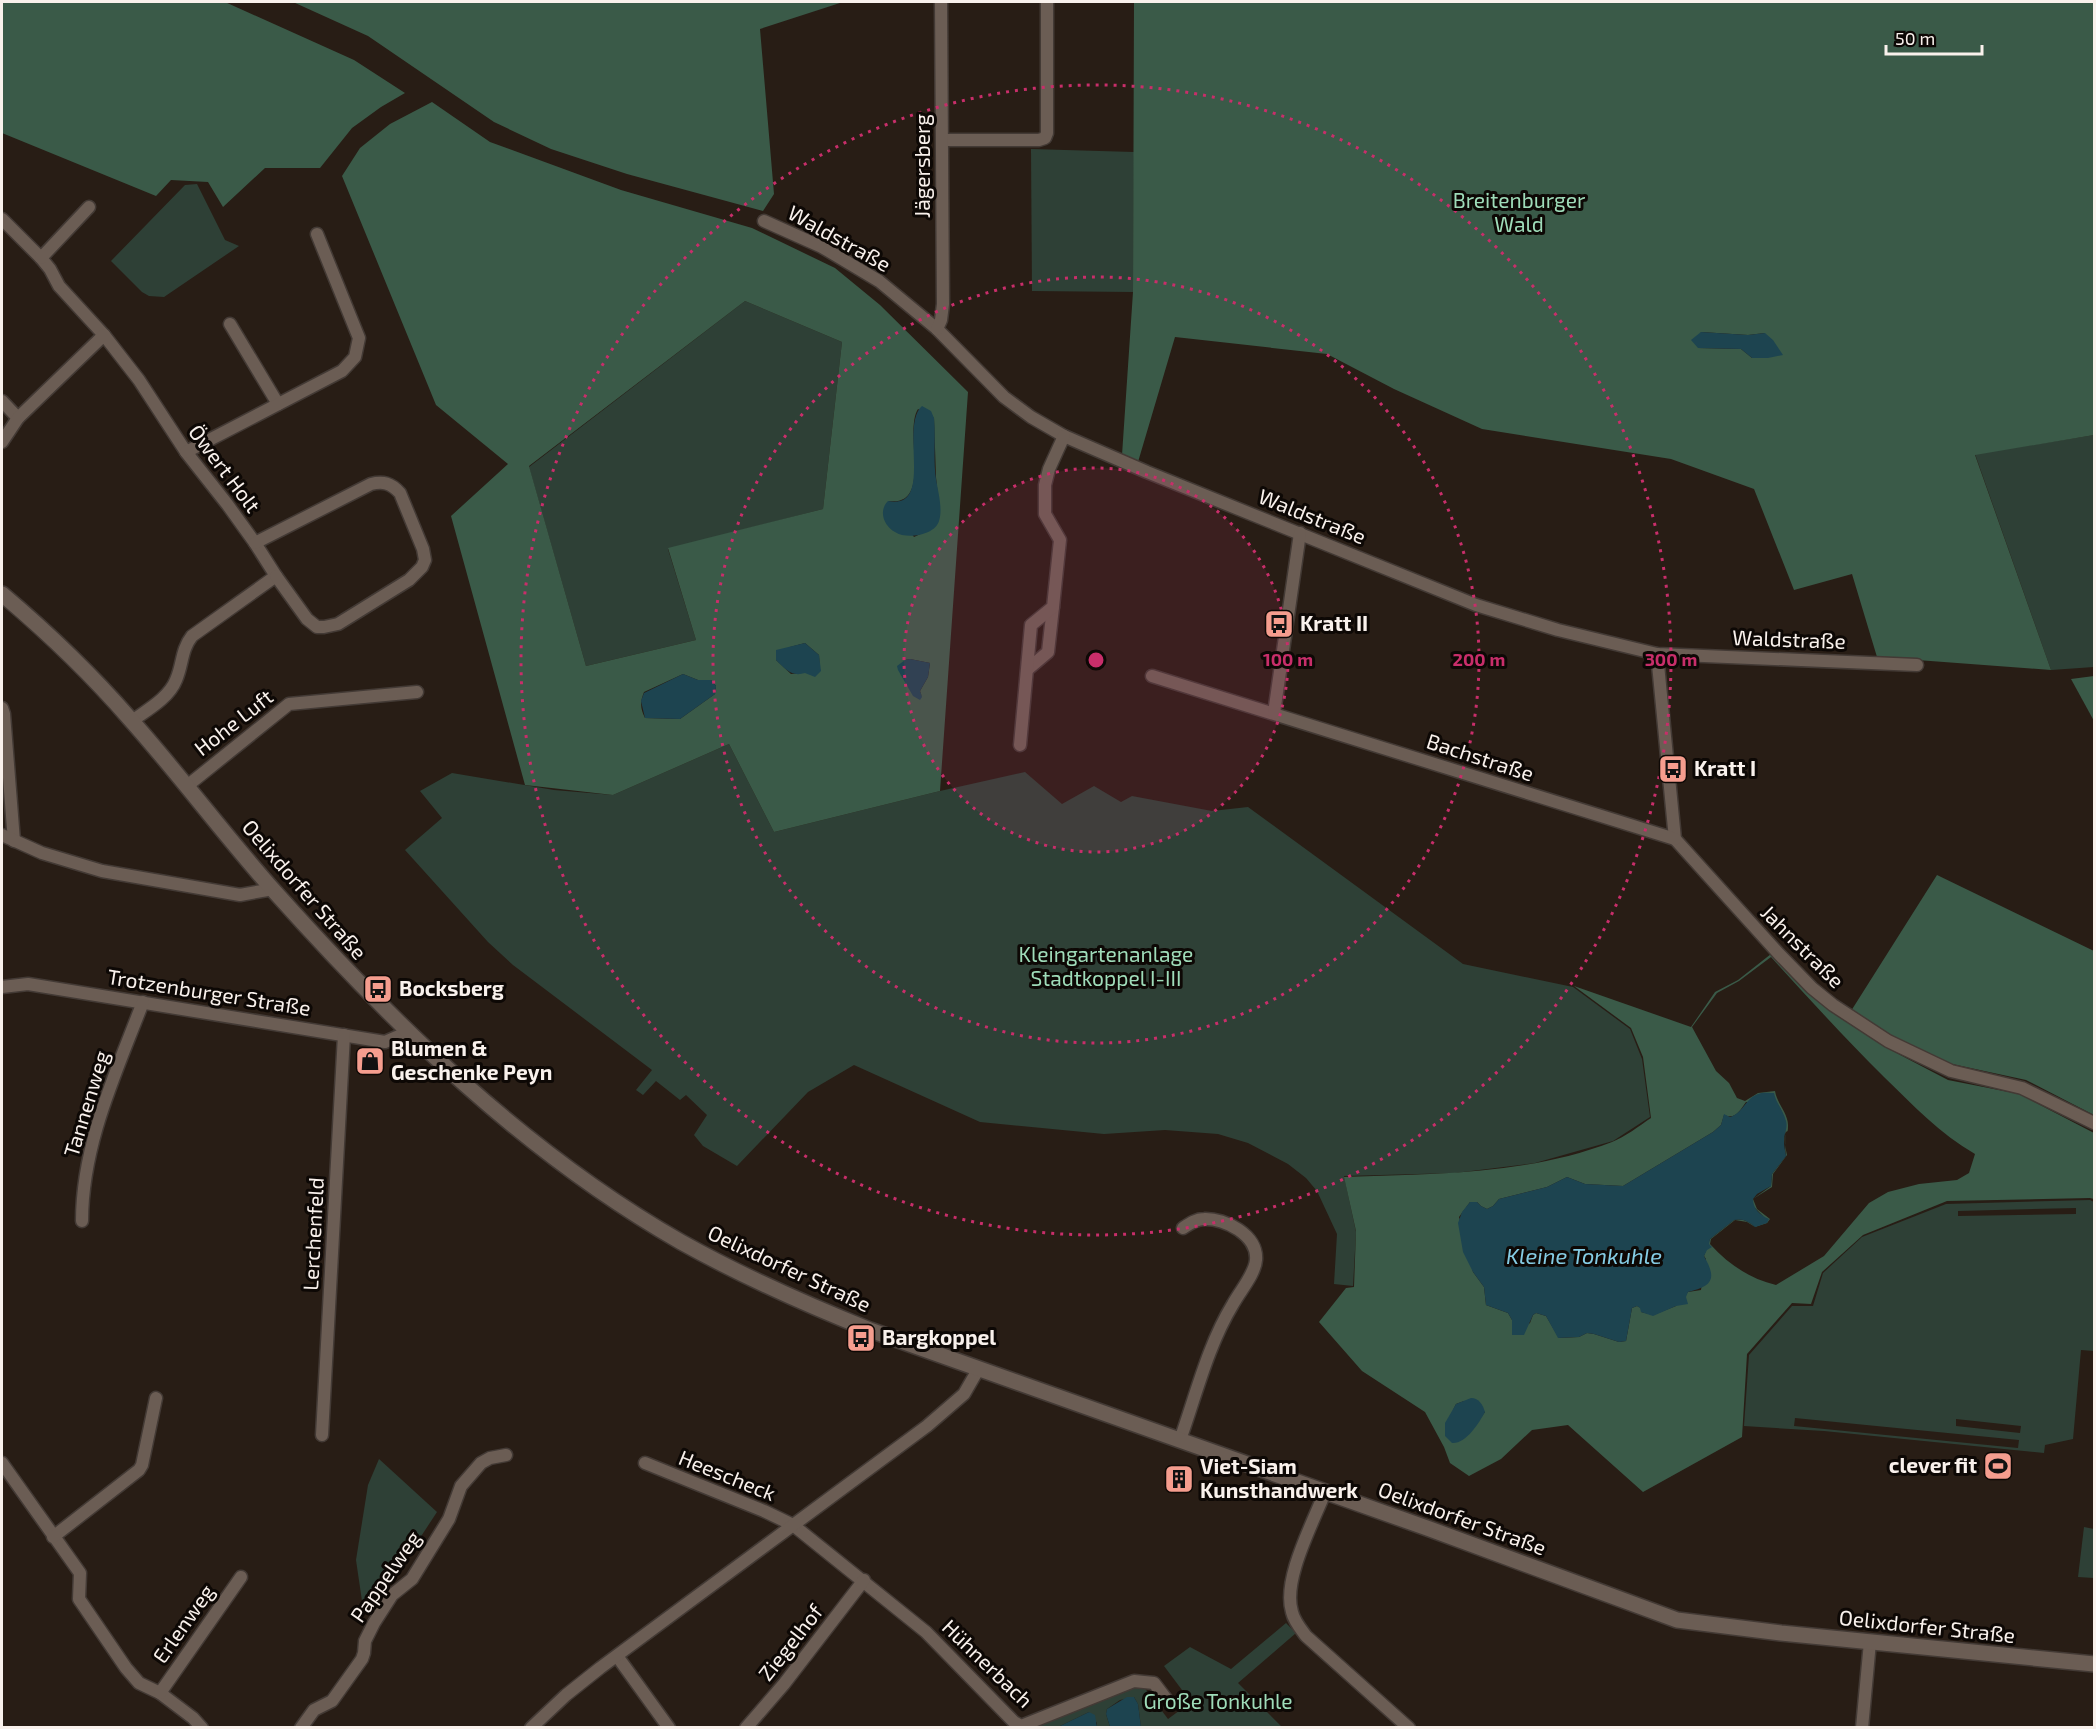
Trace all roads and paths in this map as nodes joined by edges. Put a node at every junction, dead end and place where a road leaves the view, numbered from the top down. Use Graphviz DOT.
graph roads {
  1 [pos="941,2"];
  2 [pos="1047,2"];
  3 [pos="943,140"];
  4 [pos="89,207"];
  5 [pos="2,219"];
  6 [pos="764,220"];
  7 [pos="317,234"];
  8 [pos="41,258"];
  9 [pos="230,324"];
  10 [pos="937,329"];
  11 [pos="104,335"];
  12 [pos="2,401"];
  13 [pos="278,404"];
  14 [pos="18,418"];
  15 [pos="1064,436"];
  16 [pos="2,442"];
  17 [pos="186,452"];
  18 [pos="1300,533"];
  19 [pos="255,543"];
  20 [pos="276,576"];
  21 [pos="2,594"];
  22 [pos="1053,607"];
  23 [pos="1657,654"];
  24 [pos="1917,665"];
  25 [pos="1028,669"];
  26 [pos="1152,676"];
  27 [pos="417,692"];
  28 [pos="2,708"];
  29 [pos="1274,712"];
  30 [pos="132,721"];
  31 [pos="1020,745"];
  32 [pos="187,786"];
  33 [pos="2,835"];
  34 [pos="1675,839"];
  35 [pos="14,842"];
  36 [pos="273,889"];
  37 [pos="2,984"];
  38 [pos="143,1002"];
  39 [pos="408,1032"];
  40 [pos="344,1035"];
  41 [pos="2094,1123"];
  42 [pos="82,1221"];
  43 [pos="1183,1228"];
  44 [pos="979,1368"];
  45 [pos="156,1398"];
  46 [pos="322,1435"];
  47 [pos="1180,1440"];
  48 [pos="506,1455"];
  49 [pos="2,1463"];
  50 [pos="645,1463"];
  51 [pos="1325,1492"];
  52 [pos="793,1526"];
  53 [pos="53,1537"];
  54 [pos="241,1577"];
  55 [pos="864,1580"];
  56 [pos="1870,1642"];
  57 [pos="617,1656"];
  58 [pos="2094,1665"];
  59 [pos="160,1693"];
  60 [pos="1170,1704"];
  61 [pos="202,1728"];
  62 [pos="302,1728"];
  63 [pos="531,1728"];
  64 [pos="669,1728"];
  65 [pos="746,1728"];
  66 [pos="1409,1728"];
  67 [pos="1862,1728"];
  1 -- 3 [label="street, Jägersberg"];
  2 -- 3 [label="street"];
  3 -- 10 [label="street, Jägersberg"];
  4 -- 8 [label="street"];
  5 -- 8 [label="street, Öwert Holt"];
  6 -- 10 [label="street, Waldstraße"];
  7 -- 13 [label="street"];
  8 -- 11 [label="street, Öwert Holt"];
  9 -- 13 [label="street"];
  10 -- 15 [label="street, Waldstraße"];
  11 -- 14 [label="street"];
  11 -- 17 [label="street, Öwert Holt"];
  12 -- 14 [label="street"];
  13 -- 17 [label="street"];
  14 -- 16 [label="street"];
  15 -- 18 [label="street, Waldstraße"];
  15 -- 22 [label="street"];
  17 -- 19 [label="street, Öwert Holt"];
  18 -- 23 [label="street, Waldstraße"];
  18 -- 29 [label="street"];
  19 -- 20 [label="street, Öwert Holt"];
  19 -- 20 [label="street, Öwert Holt"];
  20 -- 30 [label="street"];
  21 -- 30 [label="street, Oelixdorfer Straße"];
  22 -- 25 [label="street"];
  22 -- 25 [label="street"];
  23 -- 24 [label="street, Waldstraße"];
  23 -- 34 [label="street"];
  25 -- 31 [label="street"];
  26 -- 29 [label="street, Bachstraße"];
  27 -- 32 [label="street, Hohe Luft"];
  28 -- 35 [label="street"];
  29 -- 34 [label="street, Bachstraße"];
  30 -- 32 [label="street, Oelixdorfer Straße"];
  32 -- 36 [label="street, Oelixdorfer Straße"];
  33 -- 35 [label="street"];
  34 -- 41 [label="street, Jahnstraße"];
  35 -- 36 [label="street"];
  36 -- 39 [label="street, Oelixdorfer Straße"];
  37 -- 38 [label="street, Trotzenburger Straße"];
  38 -- 40 [label="street, Trotzenburger Straße"];
  38 -- 42 [label="street, Tannenweg"];
  39 -- 40 [label="street, Trotzenburger Straße"];
  39 -- 44 [label="street, Oelixdorfer Straße"];
  40 -- 46 [label="street, Lerchenfeld"];
  43 -- 47 [label="street"];
  44 -- 47 [label="street, Oelixdorfer Straße"];
  44 -- 52 [label="street"];
  45 -- 53 [label="street"];
  47 -- 51 [label="street, Oelixdorfer Straße"];
  48 -- 62 [label="street, Pappelweg"];
  49 -- 53 [label="street"];
  50 -- 52 [label="street, Heescheck"];
  51 -- 56 [label="street, Oelixdorfer Straße"];
  51 -- 66 [label="street"];
  52 -- 55 [label="street, Hühnerbach"];
  52 -- 57 [label="street"];
  53 -- 59 [label="street"];
  54 -- 59 [label="street, Erlenweg"];
  55 -- 60 [label="street, Hühnerbach"];
  55 -- 65 [label="street, Ziegelhof"];
  56 -- 58 [label="street, Oelixdorfer Straße"];
  56 -- 67 [label="street"];
  57 -- 63 [label="street"];
  57 -- 64 [label="street"];
  59 -- 61 [label="street"];
}
